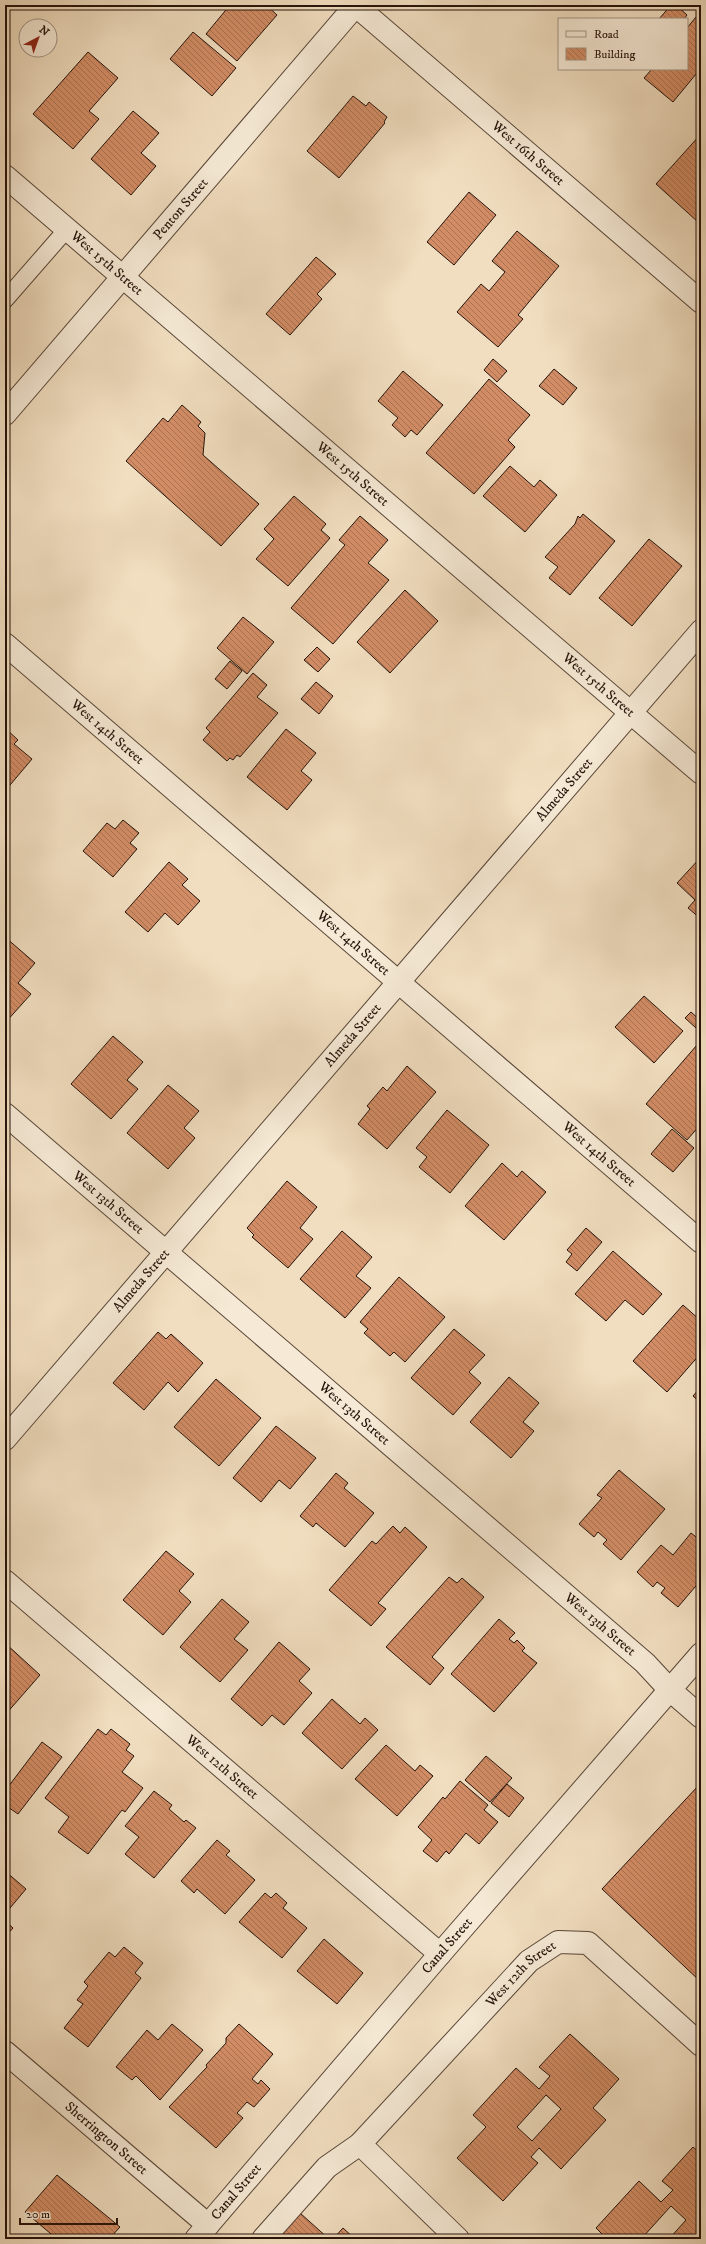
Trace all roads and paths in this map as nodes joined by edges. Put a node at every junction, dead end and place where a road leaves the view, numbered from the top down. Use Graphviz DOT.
graph roads {
  1 [pos="356,5"];
  2 [pos="5,176"];
  3 [pos="67,230"];
  4 [pos="123,277"];
  5 [pos="5,300"];
  6 [pos="701,302"];
  7 [pos="5,414"];
  8 [pos="701,632"];
  9 [pos="5,644"];
  10 [pos="632,713"];
  11 [pos="701,773"];
  12 [pos="398,982"];
  13 [pos="5,1114"];
  14 [pos="701,1242"];
  15 [pos="166,1252"];
  16 [pos="5,1439"];
  17 [pos="5,1581"];
  18 [pos="701,1654"];
  19 [pos="670,1690"];
  20 [pos="701,1717"];
  21 [pos="440,1954"];
  22 [pos="701,2045"];
  23 [pos="5,2052"];
  24 [pos="360,2144"];
  25 [pos="202,2232"];
  26 [pos="263,2239"];
  27 [pos="458,2239"];
  1 -- 4 [label="street, Penton Street"];
  1 -- 6 [label="street, West 16th Street"];
  2 -- 3 [label="street, West 15th Street"];
  3 -- 4 [label="street, West 15th Street"];
  3 -- 5 [label="lane"];
  4 -- 7 [label="street, Penton Street"];
  4 -- 10 [label="street, West 15th Street"];
  8 -- 10 [label="street, Almeda Street"];
  9 -- 12 [label="street, West 14th Street"];
  10 -- 11 [label="street, West 15th Street"];
  10 -- 12 [label="street, Almeda Street"];
  12 -- 14 [label="street, West 14th Street"];
  12 -- 15 [label="street, Almeda Street"];
  13 -- 15 [label="street, West 13th Street"];
  15 -- 16 [label="street, Almeda Street"];
  15 -- 19 [label="street, West 13th Street"];
  17 -- 21 [label="street, West 12th Street"];
  18 -- 19 [label="street, Canal Street"];
  19 -- 20 [label="street, West 13th Street"];
  19 -- 21 [label="street, Canal Street"];
  21 -- 25 [label="street, Canal Street"];
  22 -- 24 [label="street, West 12th Street"];
  23 -- 25 [label="street, Sherrington Street"];
  24 -- 26 [label="street, West 12th Street"];
  24 -- 27 [label="street"];
}
